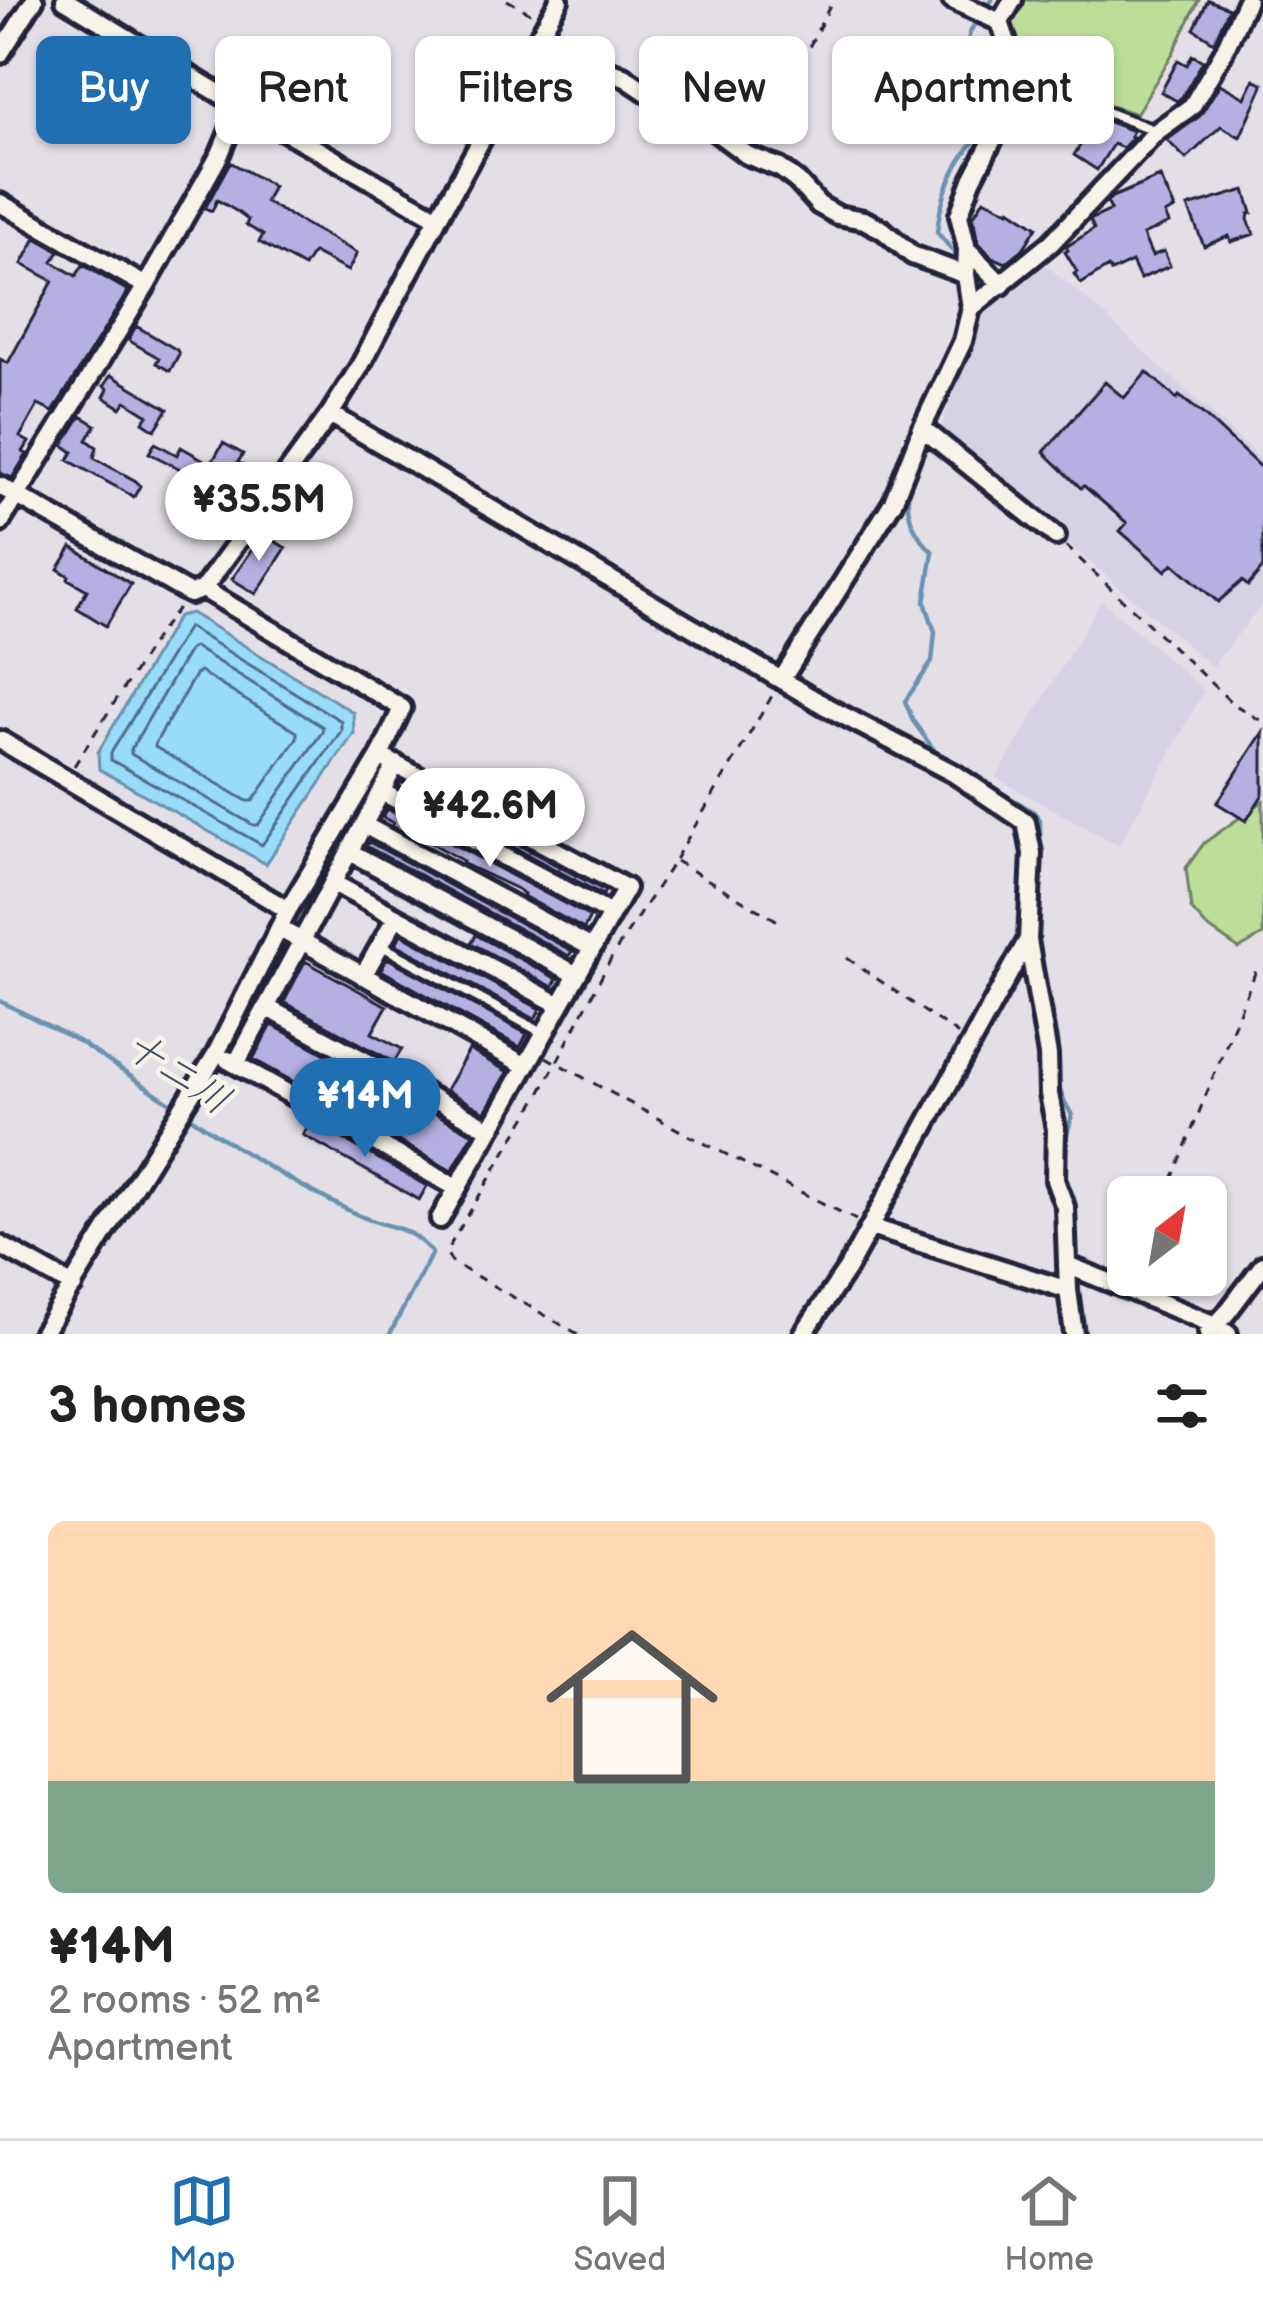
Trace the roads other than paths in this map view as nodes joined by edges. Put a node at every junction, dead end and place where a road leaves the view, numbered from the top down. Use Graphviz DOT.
graph roads {
  1 [pos="34,0"];
  2 [pos="65,0"];
  3 [pos="559,0"];
  4 [pos="952,0"];
  5 [pos="1013,0"];
  6 [pos="1247,0"];
  7 [pos="1000,22"];
  8 [pos="545,29"];
  9 [pos="1005,36"];
  10 [pos="0,54"];
  11 [pos="215,91"];
  12 [pos="1114,116"];
  13 [pos="1156,132"];
  14 [pos="224,144"];
  15 [pos="307,144"];
  16 [pos="990,144"];
  17 [pos="0,203"];
  18 [pos="437,218"];
  19 [pos="967,249"];
  20 [pos="966,275"];
  21 [pos="1002,285"];
  22 [pos="146,286"];
  23 [pos="971,308"];
  24 [pos="330,414"];
  25 [pos="922,428"];
  26 [pos="0,486"];
  27 [pos="17,496"];
  28 [pos="0,524"];
  29 [pos="1056,536"];
  30 [pos="196,591"];
  31 [pos="782,679"];
  32 [pos="0,740"];
  33 [pos="388,760"];
  34 [pos="382,792"];
  35 [pos="364,824"];
  36 [pos="350,852"];
  37 [pos="333,884"];
  38 [pos="289,910"];
  39 [pos="611,914"];
  40 [pos="396,917"];
  41 [pos="280,929"];
  42 [pos="1028,940"];
  43 [pos="302,942"];
  44 [pos="380,945"];
  45 [pos="592,948"];
  46 [pos="577,975"];
  47 [pos="363,976"];
  48 [pos="560,1006"];
  49 [pos="266,1007"];
  50 [pos="535,1050"];
  51 [pos="216,1054"];
  52 [pos="236,1064"];
  53 [pos="490,1129"];
  54 [pos="457,1187"];
  55 [pos="440,1219"];
  56 [pos="870,1227"];
  57 [pos="0,1245"];
  58 [pos="1067,1265"];
  59 [pos="1263,1265"];
  60 [pos="73,1286"];
  61 [pos="1068,1290"];
  62 [pos="1218,1331"];
  63 [pos="42,1334"];
  64 [pos="803,1334"];
  65 [pos="1074,1334"];
  1 -- 10 [label="street"];
  2 -- 11 [label="street"];
  3 -- 8 [label="street"];
  4 -- 7 [label="street"];
  5 -- 7 [label="street"];
  6 -- 13 [label="street"];
  7 -- 9 [label="street"];
  8 -- 18 [label="street"];
  8 -- 20 [label="street"];
  12 -- 13 [label="lane"];
  13 -- 21 [label="street"];
  14 -- 22 [label="street"];
  15 -- 18 [label="street"];
  16 -- 19 [label="street"];
  17 -- 22 [label="street"];
  18 -- 24 [label="street"];
  19 -- 20 [label="street"];
  19 -- 21 [label="street"];
  20 -- 23 [label="street"];
  21 -- 23 [label="street"];
  22 -- 27 [label="street"];
  23 -- 25 [label="street"];
  24 -- 30 [label="street"];
  24 -- 31 [label="street"];
  25 -- 29 [label="street"];
  25 -- 31 [label="street"];
  26 -- 27 [label="street"];
  27 -- 28 [label="street"];
  27 -- 30 [label="street"];
  30 -- 33 [label="street"];
  31 -- 42 [label="street"];
  32 -- 38 [label="street"];
  33 -- 34 [label="street"];
  33 -- 38 [label="street"];
  33 -- 39 [label="street"];
  34 -- 35 [label="street"];
  34 -- 39 [label="street"];
  35 -- 36 [label="street"];
  35 -- 45 [label="street"];
  36 -- 37 [label="street"];
  36 -- 46 [label="street"];
  37 -- 40 [label="street"];
  37 -- 43 [label="street"];
  38 -- 41 [label="street"];
  39 -- 45 [label="street"];
  40 -- 44 [label="street"];
  40 -- 48 [label="street"];
  41 -- 43 [label="street"];
  41 -- 51 [label="street"];
  42 -- 56 [label="street"];
  42 -- 58 [label="street"];
  43 -- 47 [label="street"];
  43 -- 49 [label="street"];
  44 -- 47 [label="street"];
  44 -- 50 [label="lane"];
  45 -- 46 [label="street"];
  46 -- 48 [label="street"];
  47 -- 50 [label="street"];
  48 -- 50 [label="street"];
  49 -- 52 [label="street"];
  49 -- 53 [label="street"];
  50 -- 53 [label="street"];
  51 -- 52 [label="street"];
  51 -- 60 [label="street"];
  52 -- 54 [label="street"];
  53 -- 54 [label="street"];
  54 -- 55 [label="street"];
  56 -- 61 [label="street"];
  56 -- 64 [label="street"];
  57 -- 60 [label="street"];
  58 -- 61 [label="street"];
  58 -- 62 [label="street"];
  59 -- 62 [label="street"];
  60 -- 63 [label="street"];
  61 -- 65 [label="street"];
}
